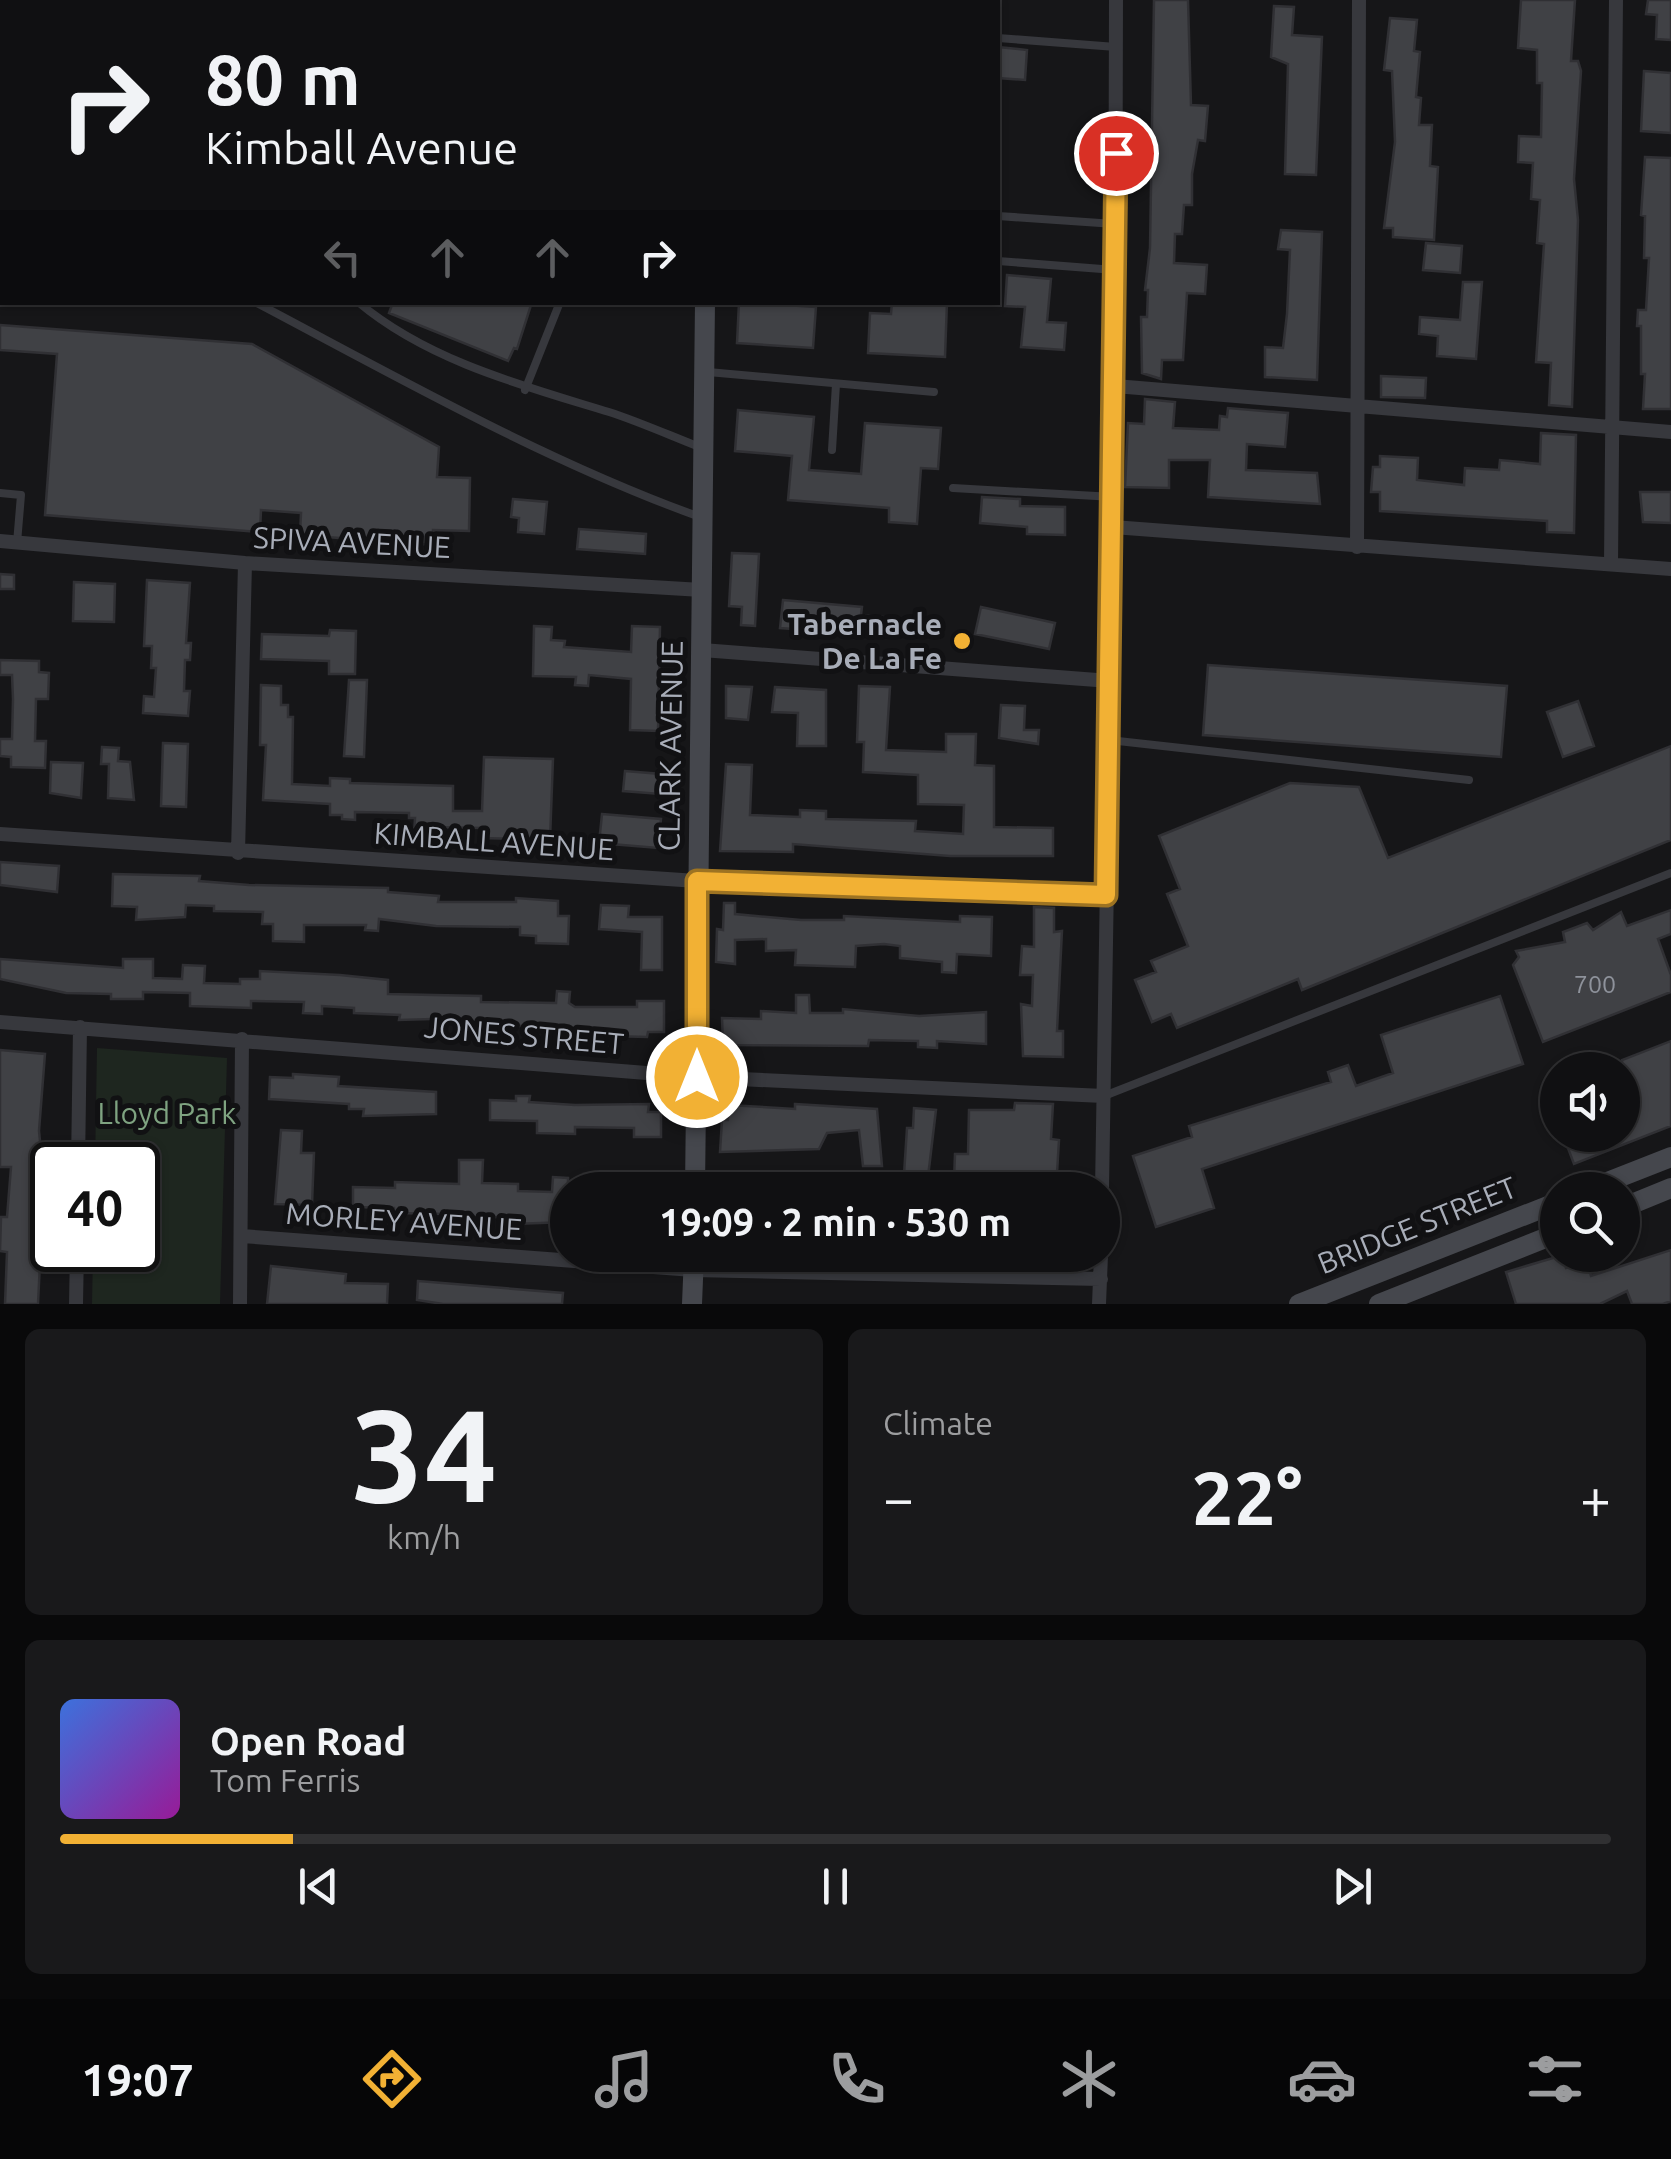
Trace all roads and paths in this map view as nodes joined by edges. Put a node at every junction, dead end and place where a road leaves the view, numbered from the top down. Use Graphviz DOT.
graph roads {
  1 [pos="1116,0"];
  2 [pos="1359,0"];
  3 [pos="1616,0"];
  4 [pos="1000,38"];
  5 [pos="1116,47"];
  6 [pos="1000,216"];
  7 [pos="1116,224"];
  8 [pos="1000,261"];
  9 [pos="1115,270"];
  10 [pos="261,305"];
  11 [pos="362,305"];
  12 [pos="559,305"];
  13 [pos="705,305"];
  14 [pos="704,372"];
  15 [pos="836,384"];
  16 [pos="1115,386"];
  17 [pos="526,390"];
  18 [pos="934,392"];
  19 [pos="1357,405"];
  20 [pos="1610,425"];
  21 [pos="1671,432"];
  22 [pos="702,448"];
  23 [pos="832,450"];
  24 [pos="954,488"];
  25 [pos="0,493"];
  26 [pos="1114,497"];
  27 [pos="704,518"];
  28 [pos="1113,527"];
  29 [pos="0,541"];
  30 [pos="17,543"];
  31 [pos="1356,547"];
  32 [pos="245,564"];
  33 [pos="1610,564"];
  34 [pos="1671,569"];
  35 [pos="702,590"];
  36 [pos="702,650"];
  37 [pos="1110,681"];
  38 [pos="1109,740"];
  39 [pos="1469,780"];
  40 [pos="0,834"];
  41 [pos="238,853"];
  42 [pos="1671,874"];
  43 [pos="697,881"];
  44 [pos="1106,895"];
  45 [pos="0,1022"];
  46 [pos="80,1027"];
  47 [pos="242,1039"];
  48 [pos="697,1077"];
  49 [pos="1104,1096"];
  50 [pos="78,1142"];
  51 [pos="1671,1156"];
  52 [pos="695,1172"];
  53 [pos="1102,1172"];
  54 [pos="1631,1172"];
  55 [pos="1671,1188"];
  56 [pos="1640,1201"];
  57 [pos="1540,1209"];
  58 [pos="242,1236"];
  59 [pos="1540,1241"];
  60 [pos="550,1254"];
  61 [pos="77,1272"];
  62 [pos="693,1272"];
  63 [pos="933,1272"];
  64 [pos="1101,1272"];
  65 [pos="1376,1274"];
  66 [pos="1101,1279"];
  67 [pos="1386,1303"];
  68 [pos="76,1304"];
  69 [pos="240,1304"];
  70 [pos="692,1304"];
  71 [pos="1099,1304"];
  72 [pos="1299,1304"];
  1 -- 5 [label="street"];
  2 -- 19 [label="street"];
  3 -- 20 [label="street"];
  4 -- 5 [label="lane"];
  5 -- 7 [label="street"];
  6 -- 7 [label="lane"];
  7 -- 9 [label="street"];
  8 -- 9 [label="lane"];
  9 -- 16 [label="street"];
  10 -- 27 [label="lane"];
  11 -- 17 [label="lane"];
  12 -- 17 [label="lane"];
  13 -- 14 [label="street, CLARK AVENUE"];
  14 -- 15 [label="lane"];
  14 -- 22 [label="street, CLARK AVENUE"];
  15 -- 18 [label="lane"];
  15 -- 23 [label="lane"];
  16 -- 19 [label="street"];
  16 -- 26 [label="street"];
  17 -- 22 [label="lane"];
  19 -- 20 [label="street"];
  19 -- 31 [label="street"];
  20 -- 21 [label="street"];
  20 -- 33 [label="street"];
  22 -- 27 [label="street, CLARK AVENUE"];
  24 -- 26 [label="lane"];
  25 -- 30 [label="lane"];
  26 -- 28 [label="street"];
  27 -- 35 [label="street, CLARK AVENUE"];
  28 -- 31 [label="street"];
  28 -- 37 [label="street"];
  29 -- 30 [label="street, SPIVA AVENUE"];
  30 -- 32 [label="street, SPIVA AVENUE"];
  31 -- 33 [label="street"];
  32 -- 35 [label="street, SPIVA AVENUE"];
  32 -- 41 [label="street"];
  33 -- 34 [label="street"];
  35 -- 36 [label="street, CLARK AVENUE"];
  36 -- 37 [label="street"];
  36 -- 43 [label="street, CLARK AVENUE"];
  37 -- 38 [label="street"];
  38 -- 39 [label="lane"];
  38 -- 44 [label="street"];
  40 -- 41 [label="street, KIMBALL AVENUE"];
  41 -- 43 [label="street, KIMBALL AVENUE"];
  42 -- 49 [label="lane"];
  43 -- 44 [label="street, KIMBALL AVENUE"];
  43 -- 48 [label="street, CLARK AVENUE"];
  44 -- 49 [label="street"];
  45 -- 46 [label="street, JONES STREET"];
  46 -- 47 [label="street, JONES STREET"];
  46 -- 50 [label="street"];
  47 -- 48 [label="street, JONES STREET"];
  47 -- 58 [label="street"];
  48 -- 49 [label="street, JONES STREET"];
  48 -- 52 [label="street, CLARK AVENUE"];
  49 -- 53 [label="street"];
  51 -- 54 [label="street"];
  55 -- 56 [label="street"];
  57 -- 65 [label="street, BRIDGE STREET"];
  58 -- 60 [label="street, MORLEY AVENUE"];
  58 -- 69 [label="street"];
  59 -- 67 [label="street, BRIDGE STREET"];
  61 -- 68 [label="street"];
  62 -- 70 [label="street"];
  63 -- 66 [label="street, MORLEY AVENUE"];
  64 -- 66 [label="street"];
  65 -- 67 [label="street"];
  65 -- 72 [label="street, BRIDGE STREET"];
  66 -- 71 [label="street"];
}
